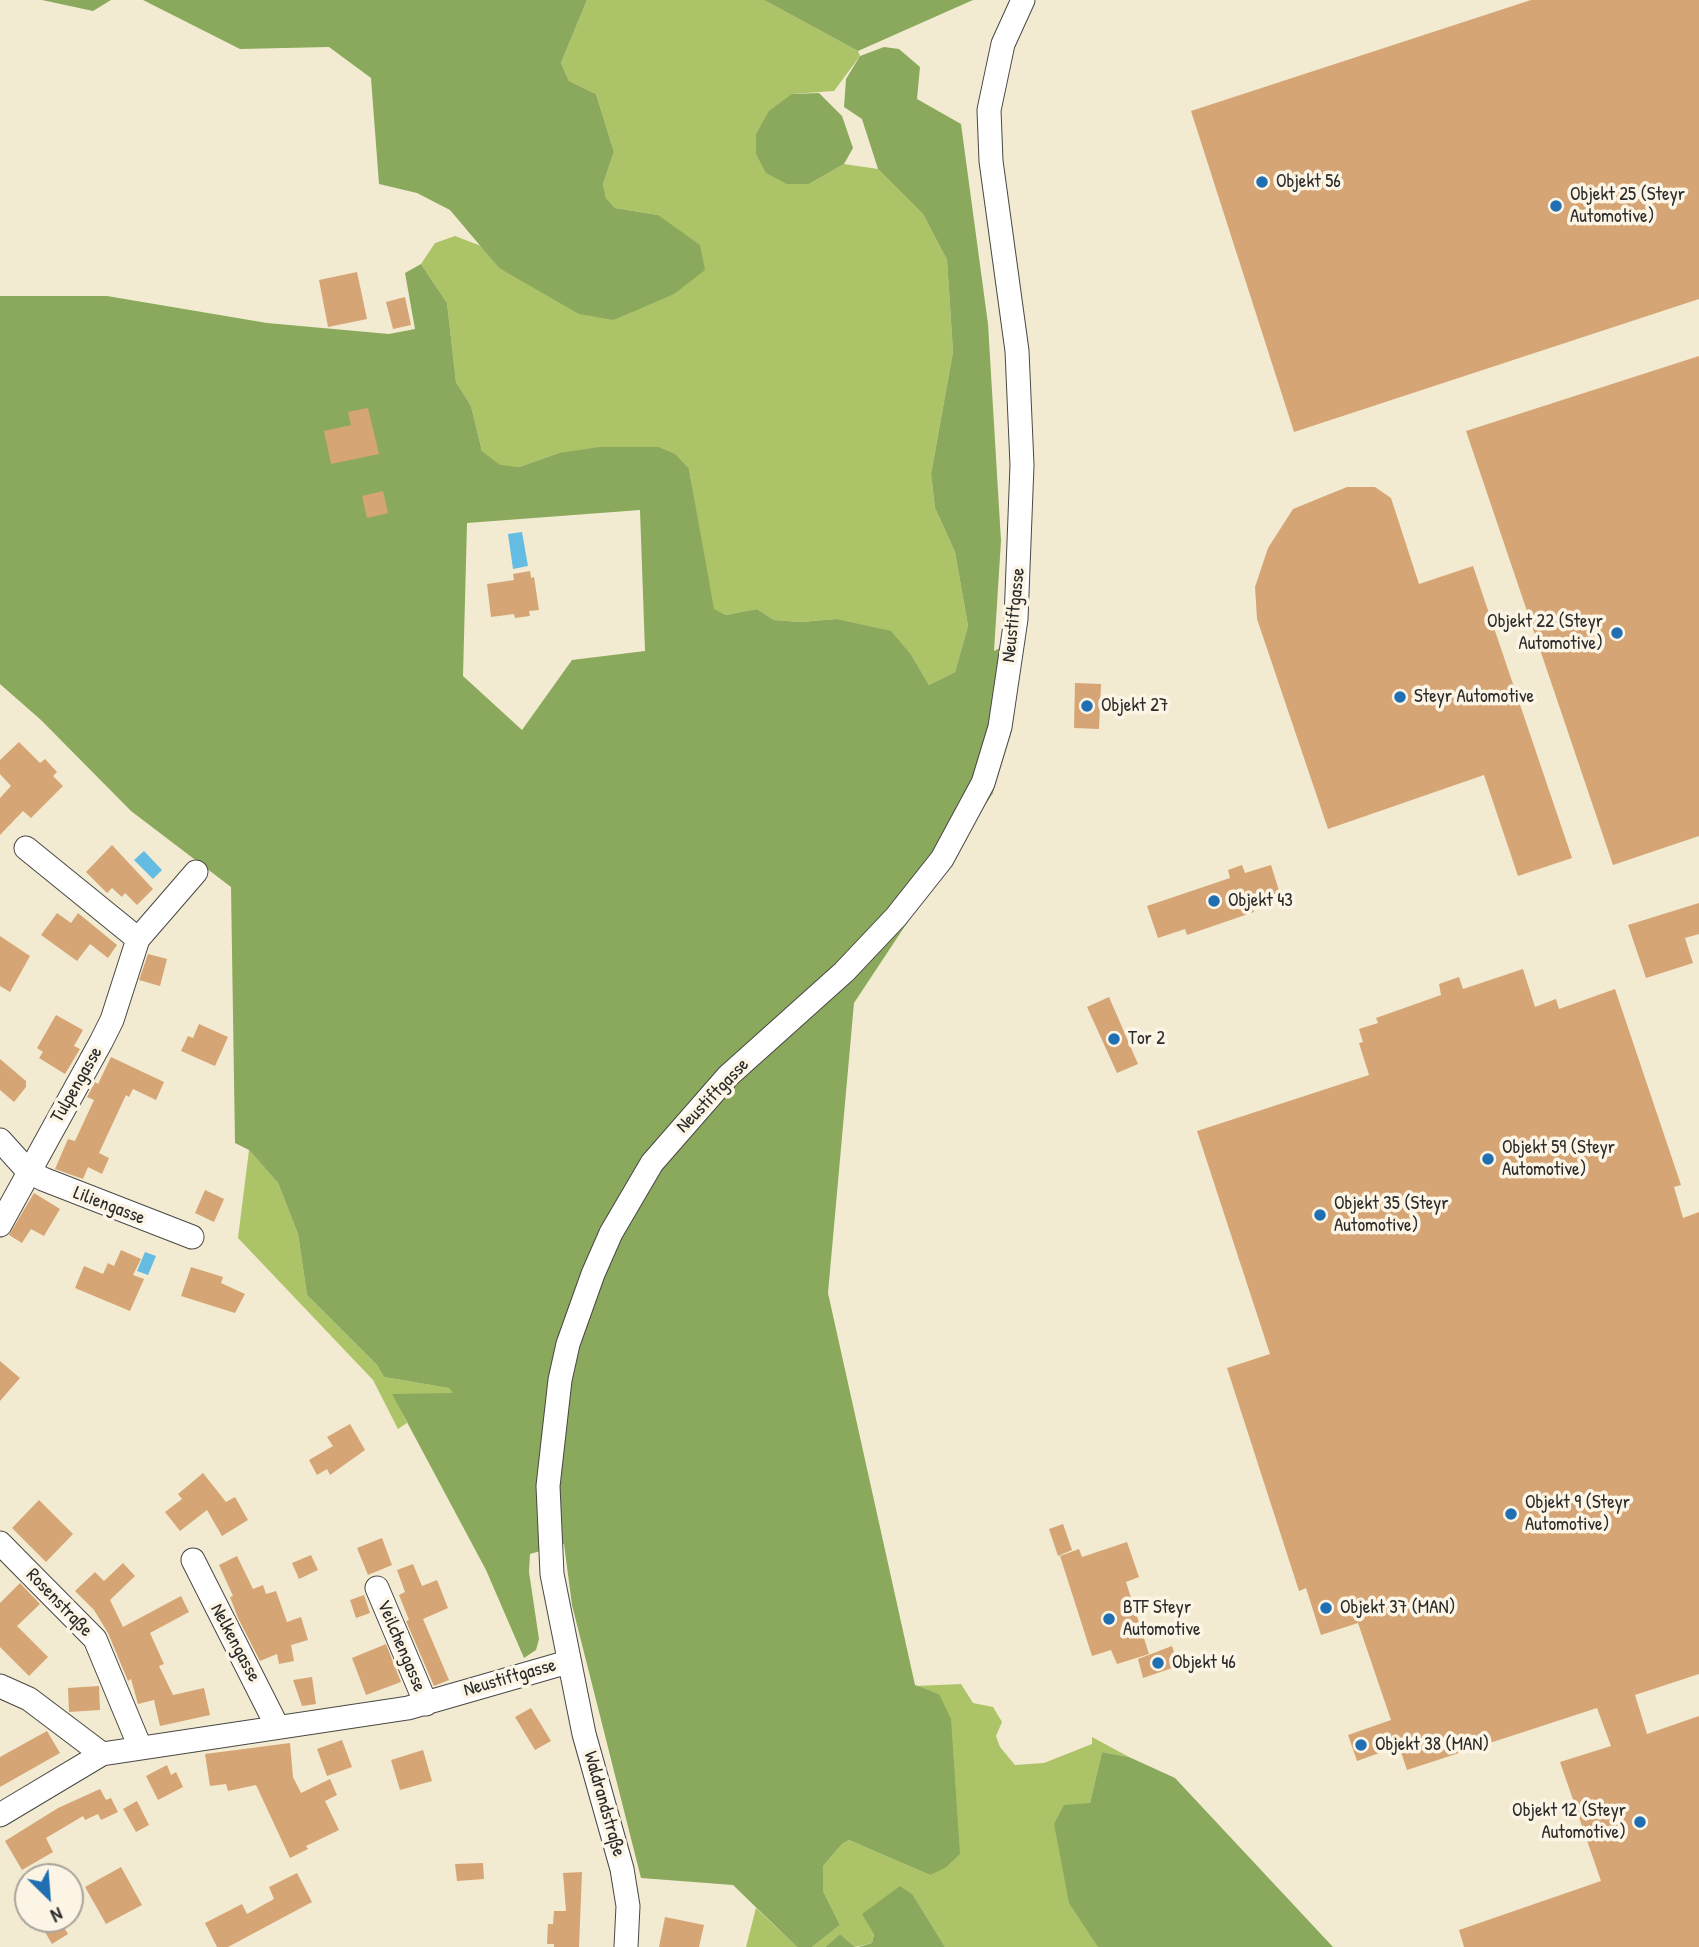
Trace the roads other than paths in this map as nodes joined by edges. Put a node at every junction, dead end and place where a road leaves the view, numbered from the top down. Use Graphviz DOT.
graph roads {
  1 [pos="1023,0"];
  2 [pos="26,848"];
  3 [pos="196,872"];
  4 [pos="138,939"];
  5 [pos="0,1140"];
  6 [pos="28,1171"];
  7 [pos="0,1225"];
  8 [pos="192,1237"];
  9 [pos="0,1543"];
  10 [pos="194,1560"];
  11 [pos="377,1588"];
  12 [pos="568,1662"];
  13 [pos="0,1686"];
  14 [pos="426,1704"];
  15 [pos="277,1726"];
  16 [pos="140,1747"];
  17 [pos="102,1754"];
  18 [pos="0,1815"];
  19 [pos="626,1947"];
  1 -- 12 [label="street, Neustiftgasse"];
  2 -- 4 [label="street"];
  3 -- 4 [label="street, Tulpengasse"];
  4 -- 6 [label="street, Tulpengasse"];
  5 -- 6 [label="street"];
  6 -- 7 [label="street, Tulpengasse"];
  6 -- 8 [label="street, Liliengasse"];
  9 -- 16 [label="street, Rosenstraße"];
  10 -- 15 [label="street, Nelkengasse"];
  11 -- 14 [label="street, Veilchengasse"];
  12 -- 14 [label="street, Neustiftgasse"];
  12 -- 19 [label="street, Waldrandstraße"];
  13 -- 17 [label="street"];
  14 -- 15 [label="street, Neustiftgasse"];
  15 -- 16 [label="street, Neustiftgasse"];
  16 -- 17 [label="street, Neustiftgasse"];
  17 -- 18 [label="street"];
}
